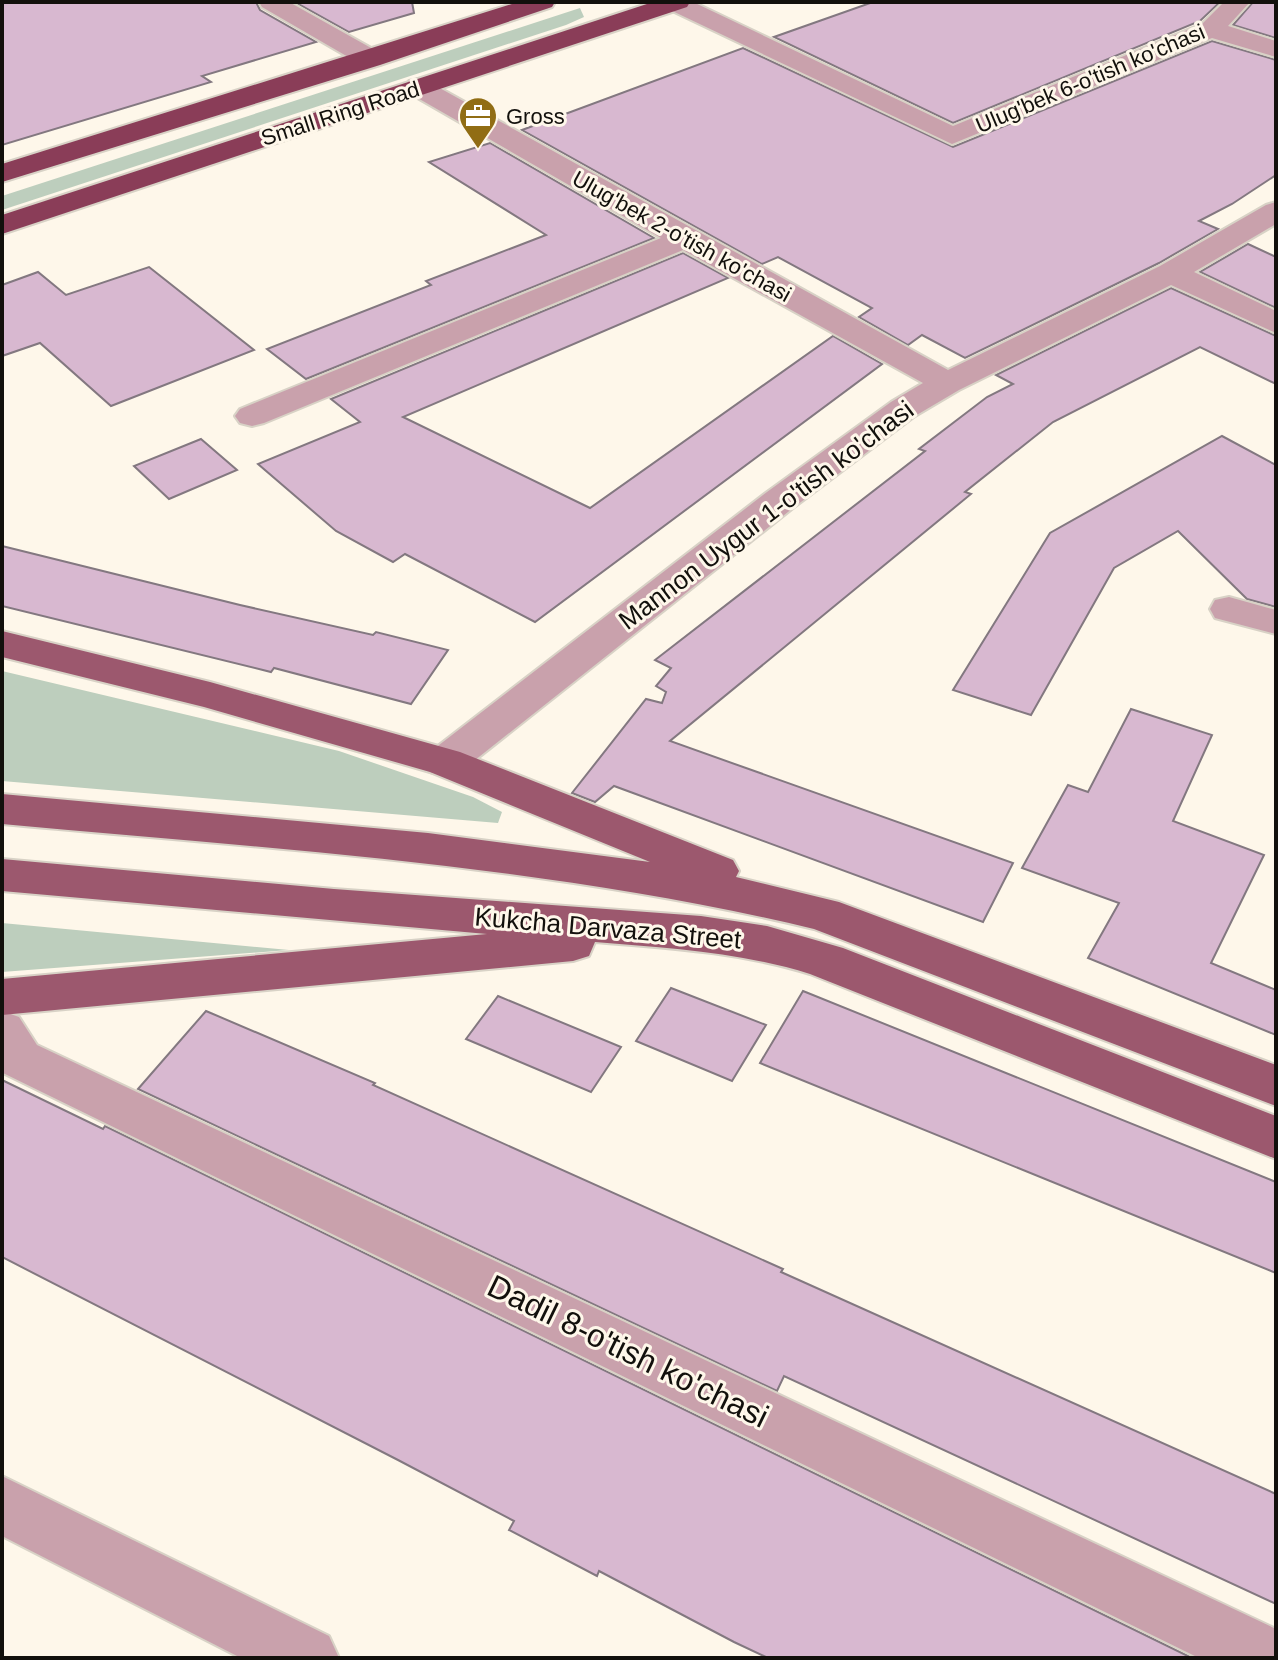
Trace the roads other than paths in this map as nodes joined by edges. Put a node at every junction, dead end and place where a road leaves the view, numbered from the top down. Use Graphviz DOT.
graph roads {
  1 [pos="271,2"];
  2 [pos="543,2"];
  3 [pos="676,2"];
  4 [pos="1238,2"];
  5 [pos="622,10"];
  6 [pos="1211,29"];
  7 [pos="1276,49"];
  8 [pos="371,59"];
  9 [pos="418,87"];
  10 [pos="2,173"];
  11 [pos="1276,211"];
  12 [pos="2,225"];
  13 [pos="685,239"];
  14 [pos="1171,273"];
  15 [pos="1276,323"];
  16 [pos="947,383"];
  17 [pos="252,416"];
  18 [pos="1229,609"];
  19 [pos="1276,622"];
  20 [pos="2,644"];
  21 [pos="445,762"];
  22 [pos="2,809"];
  23 [pos="2,875"];
  24 [pos="823,914"];
  25 [pos="701,933"];
  26 [pos="2,997"];
  27 [pos="2,1030"];
  28 [pos="1276,1086"];
  29 [pos="1276,1138"];
  30 [pos="2,1505"];
  31 [pos="287,1653"];
  32 [pos="1267,1658"];
  1 -- 8 [label="street"];
  2 -- 8 [label="highway, Small Ring Road"];
  3 -- 5 [label="highway, Small Ring Road"];
  3 -- 6 [label="street, Ulug'bek 6-o'tish ko'chasi"];
  4 -- 6 [label="street, Ulug'bek 6-o'tish ko'chasi"];
  5 -- 9 [label="highway, Small Ring Road"];
  6 -- 7 [label="street"];
  8 -- 10 [label="highway, Small Ring Road"];
  9 -- 12 [label="highway, Small Ring Road"];
  9 -- 13 [label="street, Ulug'bek 2-o'tish ko'chasi"];
  11 -- 14 [label="street, Mannon Uygur 1-o'tish ko'chasi"];
  13 -- 16 [label="street, Ulug'bek 2-o'tish ko'chasi"];
  13 -- 17 [label="street"];
  14 -- 15 [label="street"];
  14 -- 16 [label="street, Mannon Uygur 1-o'tish ko'chasi"];
  16 -- 21 [label="street, Mannon Uygur 1-o'tish ko'chasi"];
  18 -- 19 [label="street"];
  20 -- 21 [label="main road"];
  21 -- 24 [label="main road"];
  22 -- 24 [label="main road, Kukcha Darvaza Street"];
  23 -- 25 [label="main road, Kukcha Darvaza Street"];
  24 -- 28 [label="main road, Kukcha Darvaza Street"];
  25 -- 26 [label="main road"];
  25 -- 29 [label="main road, Kukcha Darvaza Street"];
  27 -- 32 [label="street, Dadil 8-o'tish ko'chasi"];
  30 -- 31 [label="street"];
}
